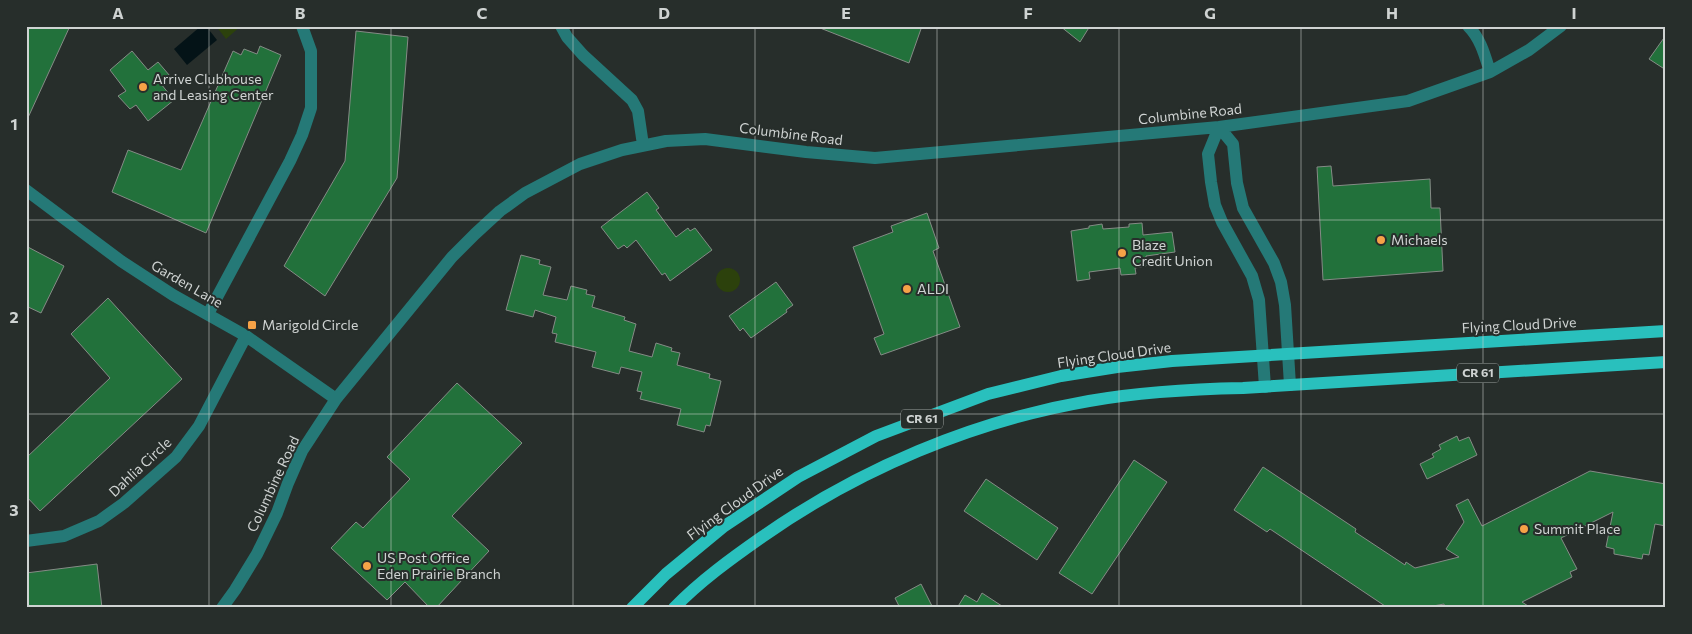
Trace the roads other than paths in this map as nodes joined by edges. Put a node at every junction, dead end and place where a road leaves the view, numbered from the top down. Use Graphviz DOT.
graph roads {
  1 [pos="302,26"];
  2 [pos="561,26"];
  3 [pos="1468,26"];
  4 [pos="1561,26"];
  5 [pos="1490,72"];
  6 [pos="1220,127"];
  7 [pos="643,145"];
  8 [pos="26,190"];
  9 [pos="208,314"];
  10 [pos="1666,331"];
  11 [pos="246,336"];
  12 [pos="1288,354"];
  13 [pos="1263,355"];
  14 [pos="1666,362"];
  15 [pos="1290,385"];
  16 [pos="1265,387"];
  17 [pos="336,399"];
  18 [pos="26,541"];
  19 [pos="222,608"];
  20 [pos="632,608"];
  21 [pos="674,608"];
  1 -- 9 [label="street"];
  2 -- 7 [label="street"];
  3 -- 5 [label="street"];
  4 -- 5 [label="street, Columbine Road"];
  5 -- 6 [label="street, Columbine Road"];
  6 -- 7 [label="street, Columbine Road"];
  6 -- 12 [label="street"];
  6 -- 13 [label="street"];
  7 -- 17 [label="street, Columbine Road"];
  8 -- 9 [label="street, Garden Lane"];
  9 -- 11 [label="street, Garden Lane"];
  10 -- 12 [label="main road, Flying Cloud Drive / CR 61"];
  11 -- 17 [label="street, Garden Lane"];
  11 -- 18 [label="street, Dahlia Circle"];
  12 -- 13 [label="main road, Flying Cloud Drive / CR 61"];
  12 -- 15 [label="street"];
  13 -- 16 [label="street"];
  13 -- 20 [label="main road, Flying Cloud Drive / CR 61"];
  14 -- 15 [label="main road, CR 61"];
  15 -- 16 [label="main road, CR 61"];
  16 -- 21 [label="main road, CR 61"];
  17 -- 19 [label="street, Columbine Road"];
}
